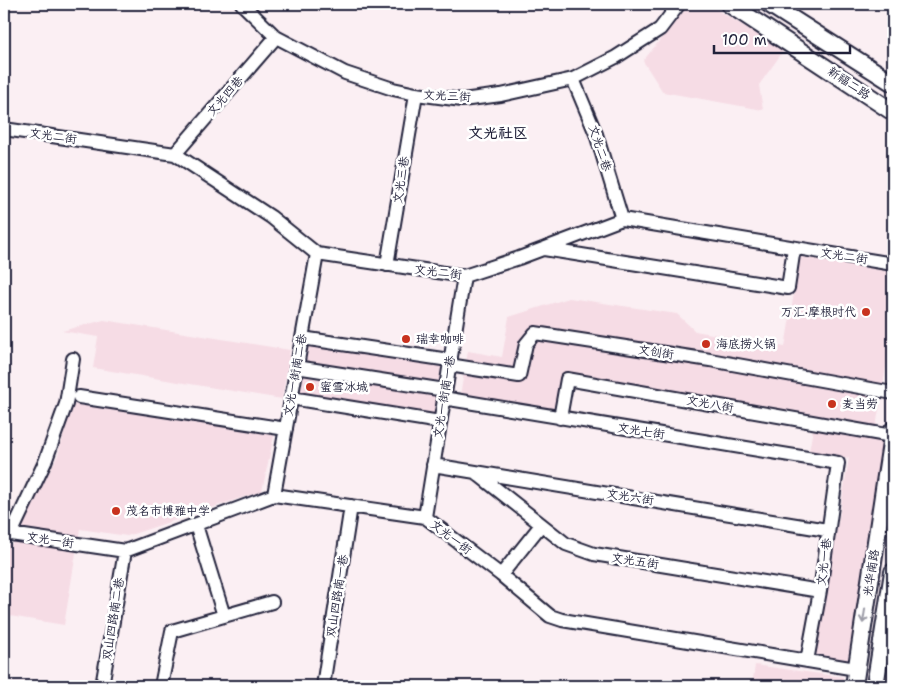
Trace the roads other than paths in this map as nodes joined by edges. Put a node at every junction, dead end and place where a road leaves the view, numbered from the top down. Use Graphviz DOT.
graph roads {
  1 [pos="242,4"];
  2 [pos="680,4"];
  3 [pos="729,4"];
  4 [pos="770,4"];
  5 [pos="276,37"];
  6 [pos="574,80"];
  7 [pos="893,83"];
  8 [pos="416,94"];
  9 [pos="893,112"];
  10 [pos="4,129"];
  11 [pos="175,154"];
  12 [pos="622,219"];
  13 [pos="794,248"];
  14 [pos="543,249"];
  15 [pos="317,254"];
  16 [pos="893,264"];
  17 [pos="387,265"];
  18 [pos="464,276"];
  19 [pos="302,338"];
  20 [pos="73,359"];
  21 [pos="449,363"];
  22 [pos="296,367"];
  23 [pos="893,393"];
  24 [pos="444,394"];
  25 [pos="79,396"];
  26 [pos="291,398"];
  27 [pos="560,418"];
  28 [pos="440,422"];
  29 [pos="286,429"];
  30 [pos="893,433"];
  31 [pos="838,463"];
  32 [pos="433,465"];
  33 [pos="474,471"];
  34 [pos="274,495"];
  35 [pos="351,506"];
  36 [pos="425,517"];
  37 [pos="196,524"];
  38 [pos="541,525"];
  39 [pos="828,530"];
  40 [pos="7,534"];
  41 [pos="125,551"];
  42 [pos="893,572"];
  43 [pos="501,575"];
  44 [pos="820,592"];
  45 [pos="272,602"];
  46 [pos="891,602"];
  47 [pos="224,616"];
  48 [pos="807,661"];
  49 [pos="856,669"];
  50 [pos="102,686"];
  51 [pos="161,686"];
  52 [pos="323,686"];
  53 [pos="854,686"];
  54 [pos="875,686"];
  1 -- 5 [label="street, 文光三街"];
  2 -- 6 [label="street, 文光三街"];
  3 -- 9 [label="main road, 新福二路"];
  4 -- 7 [label="main road, 新福二路"];
  5 -- 8 [label="street, 文光三街"];
  5 -- 11 [label="street, 文光四巷"];
  6 -- 8 [label="street, 文光三街"];
  6 -- 12 [label="street, 文光二巷"];
  8 -- 17 [label="street, 文光三巷"];
  10 -- 11 [label="street, 文光二街"];
  11 -- 15 [label="street, 文光二街"];
  12 -- 13 [label="street, 文光二街"];
  12 -- 14 [label="street, 文光二街"];
  13 -- 14 [label="street"];
  13 -- 16 [label="street, 文光二街"];
  14 -- 18 [label="street, 文光二街"];
  15 -- 17 [label="street, 文光二街"];
  15 -- 19 [label="street, 文光一街南二巷"];
  17 -- 18 [label="street, 文光二街"];
  18 -- 21 [label="street, 文光一街南一巷"];
  19 -- 21 [label="street"];
  19 -- 22 [label="street, 文光一街南二巷"];
  20 -- 40 [label="street"];
  21 -- 23 [label="street, 文创街"];
  21 -- 24 [label="street, 文光一街南一巷"];
  22 -- 24 [label="street, 文光七街"];
  22 -- 26 [label="street, 文光一街南二巷"];
  24 -- 27 [label="street, 文光七街"];
  24 -- 28 [label="street, 文光一街南一巷"];
  25 -- 29 [label="street"];
  26 -- 28 [label="street"];
  26 -- 29 [label="street, 文光一街南二巷"];
  27 -- 30 [label="street, 文光八街"];
  27 -- 31 [label="street, 文光七街"];
  28 -- 32 [label="street, 文光一街南一巷"];
  29 -- 34 [label="street, 文光一街南二巷"];
  30 -- 49 [label="main road, 光华南路, one-way"];
  31 -- 39 [label="street, 文光一巷"];
  32 -- 33 [label="street, 文光六街"];
  32 -- 36 [label="street, 文光一街南一巷"];
  33 -- 38 [label="street, 文光五街"];
  33 -- 39 [label="street, 文光六街"];
  34 -- 35 [label="street, 文光一街"];
  34 -- 37 [label="street, 文光一街"];
  35 -- 36 [label="street, 文光一街"];
  35 -- 52 [label="street, 双山四路南一巷"];
  36 -- 43 [label="street, 文光一街"];
  37 -- 41 [label="street, 文光一街"];
  37 -- 47 [label="street"];
  38 -- 43 [label="street"];
  38 -- 44 [label="street, 文光五街"];
  39 -- 44 [label="street, 文光一巷"];
  40 -- 41 [label="street, 文光一街"];
  41 -- 50 [label="street, 双山四路南二巷"];
  42 -- 46 [label="main road, 光华南路"];
  43 -- 48 [label="street, 文光一街"];
  44 -- 48 [label="street, 文光一巷"];
  45 -- 47 [label="street"];
  46 -- 54 [label="main road, 光华南路"];
  47 -- 51 [label="street"];
  48 -- 49 [label="street, 文光一街"];
  49 -- 53 [label="main road, 光华南路"];
}
